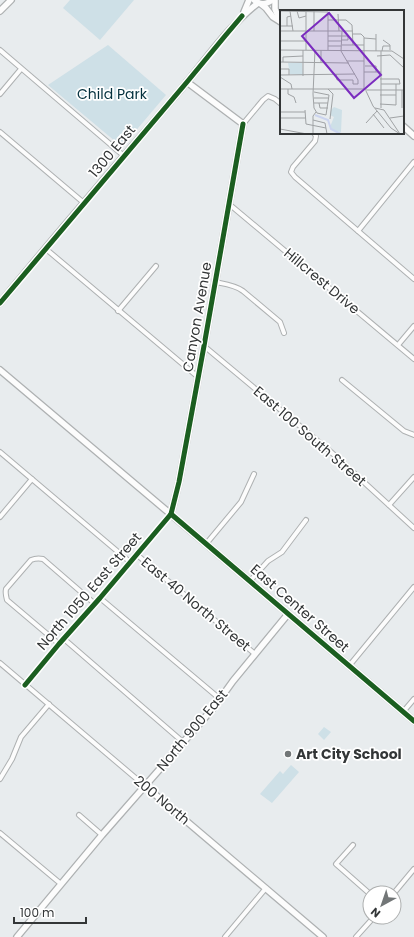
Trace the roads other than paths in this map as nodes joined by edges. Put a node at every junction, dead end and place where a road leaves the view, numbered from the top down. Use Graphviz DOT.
graph roads {
  1 [pos="11,0"];
  2 [pos="249,0"];
  3 [pos="273,0"];
  4 [pos="257,2"];
  5 [pos="0,11"];
  6 [pos="242,16"];
  7 [pos="280,22"];
  8 [pos="0,50"];
  9 [pos="21,69"];
  10 [pos="187,82"];
  11 [pos="0,94"];
  12 [pos="280,103"];
  13 [pos="243,124"];
  14 [pos="404,127"];
  15 [pos="0,132"];
  16 [pos="315,134"];
  17 [pos="414,136"];
  18 [pos="124,156"];
  19 [pos="414,162"];
  20 [pos="84,203"];
  21 [pos="229,204"];
  22 [pos="358,231"];
  23 [pos="46,249"];
  24 [pos="156,266"];
  25 [pos="414,279"];
  26 [pos="215,282"];
  27 [pos="0,303"];
  28 [pos="118,310"];
  29 [pos="414,326"];
  30 [pos="284,333"];
  31 [pos="398,345"];
  32 [pos="204,346"];
  33 [pos="414,359"];
  34 [pos="0,370"];
  35 [pos="198,377"];
  36 [pos="342,380"];
  37 [pos="414,435"];
  38 [pos="0,452"];
  39 [pos="254,474"];
  40 [pos="414,477"];
  41 [pos="32,479"];
  42 [pos="389,505"];
  43 [pos="171,514"];
  44 [pos="0,517"];
  45 [pos="306,520"];
  46 [pos="414,528"];
  47 [pos="206,544"];
  48 [pos="136,554"];
  49 [pos="130,562"];
  50 [pos="250,581"];
  51 [pos="414,588"];
  52 [pos="100,598"];
  53 [pos="95,604"];
  54 [pos="288,614"];
  55 [pos="64,639"];
  56 [pos="59,644"];
  57 [pos="255,654"];
  58 [pos="1,666"];
  59 [pos="349,666"];
  60 [pos="25,684"];
  61 [pos="220,699"];
  62 [pos="414,699"];
  63 [pos="48,704"];
  64 [pos="403,712"];
  65 [pos="414,721"];
  66 [pos="184,742"];
  67 [pos="0,779"];
  68 [pos="145,786"];
  69 [pos="79,815"];
  70 [pos="0,833"];
  71 [pos="102,835"];
  72 [pos="353,845"];
  73 [pos="414,869"];
  74 [pos="61,884"];
  75 [pos="401,885"];
  76 [pos="362,887"];
  77 [pos="266,888"];
  78 [pos="367,925"];
  79 [pos="17,937"];
  80 [pos="225,937"];
  81 [pos="323,937"];
  82 [pos="356,937"];
  1 -- 5 [label="street"];
  2 -- 6 [label="street, 1300 East"];
  3 -- 4 [label="street, 1300 East"];
  3 -- 7 [label="street"];
  4 -- 6 [label="street, 1300 East"];
  4 -- 7 [label="street"];
  6 -- 10 [label="street, 1300 East"];
  8 -- 9 [label="street"];
  9 -- 11 [label="street"];
  9 -- 18 [label="street"];
  10 -- 13 [label="street"];
  10 -- 18 [label="street, 1300 East"];
  12 -- 13 [label="street"];
  13 -- 21 [label="street, Canyon Avenue"];
  14 -- 17 [label="street"];
  15 -- 20 [label="street"];
  16 -- 22 [label="street"];
  18 -- 20 [label="street, 1300 East"];
  19 -- 22 [label="street"];
  20 -- 23 [label="street, 1300 East"];
  21 -- 26 [label="street, Canyon Avenue"];
  21 -- 31 [label="street, Hillcrest Drive"];
  22 -- 25 [label="street"];
  23 -- 27 [label="street, 1300 East"];
  23 -- 28 [label="street"];
  24 -- 28 [label="street"];
  26 -- 30 [label="street"];
  26 -- 32 [label="street, Canyon Avenue"];
  28 -- 35 [label="street"];
  29 -- 31 [label="street"];
  31 -- 33 [label="street, Hillcrest Drive"];
  32 -- 35 [label="street, Canyon Avenue"];
  32 -- 42 [label="street, East 100 South Street"];
  34 -- 43 [label="street, East Center Street"];
  35 -- 43 [label="street, Canyon Avenue"];
  36 -- 37 [label="street"];
  38 -- 41 [label="street"];
  39 -- 47 [label="street"];
  40 -- 42 [label="street"];
  41 -- 44 [label="street"];
  41 -- 49 [label="street"];
  42 -- 46 [label="street, East 100 South Street"];
  43 -- 47 [label="street, East Center Street"];
  43 -- 48 [label="street, North 1050 East Street"];
  45 -- 50 [label="street"];
  47 -- 50 [label="street, East Center Street"];
  48 -- 49 [label="street, North 1050 East Street"];
  48 -- 57 [label="street, East 40 North Street"];
  49 -- 52 [label="street, North 1050 East Street"];
  50 -- 54 [label="street, East Center Street"];
  51 -- 59 [label="street"];
  52 -- 53 [label="street, North 1050 East Street"];
  52 -- 61 [label="street"];
  53 -- 55 [label="street, North 1050 East Street"];
  53 -- 56 [label="street"];
  54 -- 57 [label="street, North 900 East"];
  54 -- 59 [label="street, East Center Street"];
  55 -- 56 [label="street, North 1050 East Street"];
  55 -- 66 [label="street"];
  56 -- 60 [label="street, North 1050 East Street"];
  57 -- 61 [label="street, North 900 East"];
  58 -- 60 [label="street, 200 North"];
  59 -- 64 [label="street, East Center Street"];
  60 -- 63 [label="street, 200 North"];
  61 -- 66 [label="street, North 900 East"];
  62 -- 64 [label="street"];
  63 -- 67 [label="street"];
  63 -- 68 [label="street, 200 North"];
  64 -- 65 [label="street, East Center Street"];
  66 -- 68 [label="street, North 900 East"];
  68 -- 71 [label="street, North 900 East"];
  68 -- 77 [label="street, 200 North"];
  69 -- 71 [label="street"];
  70 -- 74 [label="street"];
  71 -- 74 [label="street, North 900 East"];
  72 -- 76 [label="street"];
  73 -- 75 [label="street"];
  74 -- 79 [label="street, North 900 East"];
  77 -- 80 [label="street"];
  77 -- 81 [label="street, 200 North"];
  78 -- 82 [label="street"];
}
